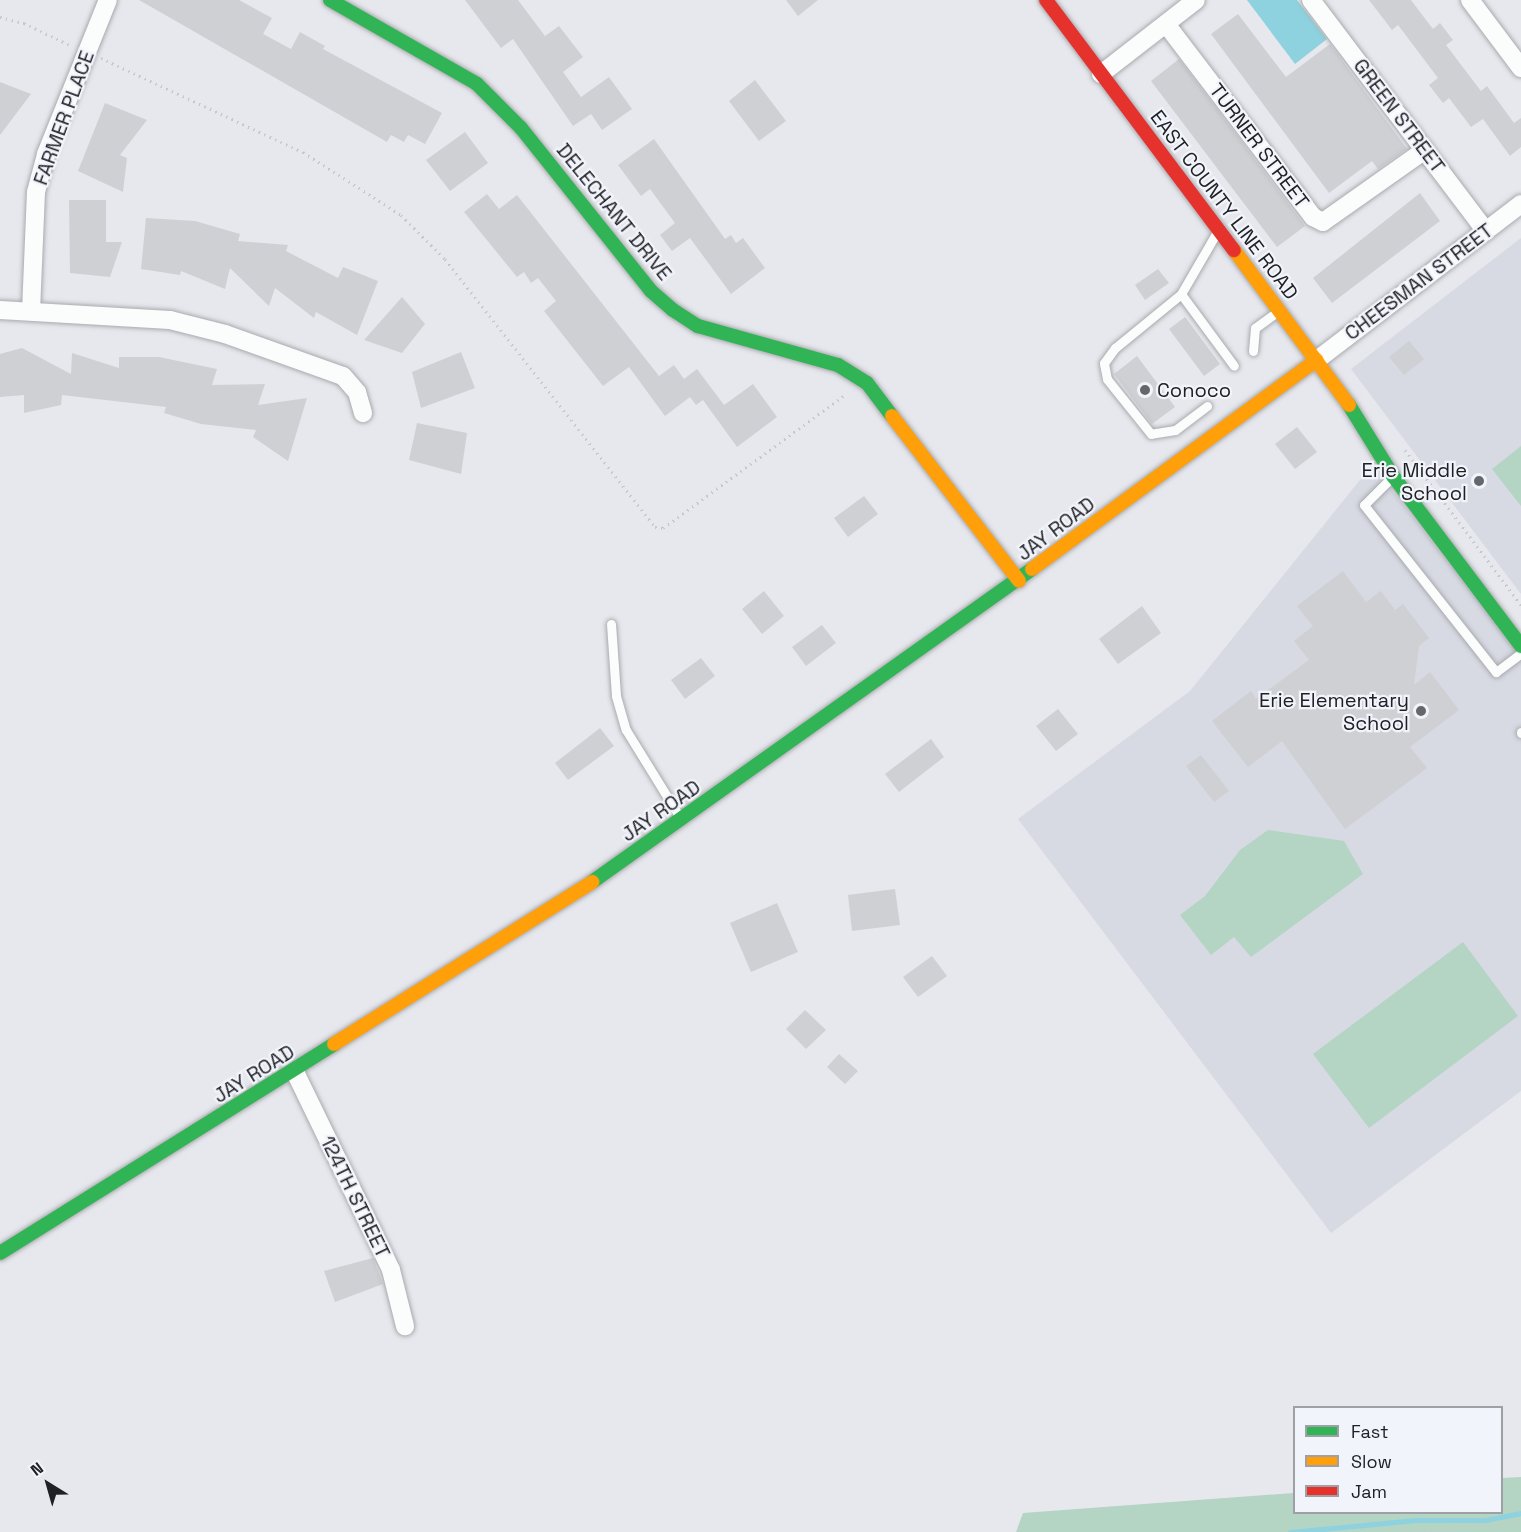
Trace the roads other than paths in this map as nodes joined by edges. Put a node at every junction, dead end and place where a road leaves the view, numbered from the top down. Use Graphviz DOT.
graph roads {
  1 [pos="108,0"];
  2 [pos="330,0"];
  3 [pos="1046,0"];
  4 [pos="1196,0"];
  5 [pos="1311,0"];
  6 [pos="1470,0"];
  7 [pos="1166,24"];
  8 [pos="1521,68"];
  9 [pos="1101,74"];
  10 [pos="1425,150"];
  11 [pos="1521,204"];
  12 [pos="1218,230"];
  13 [pos="1486,231"];
  14 [pos="1181,294"];
  15 [pos="0,310"];
  16 [pos="1279,310"];
  17 [pos="31,311"];
  18 [pos="1253,351"];
  19 [pos="1317,360"];
  20 [pos="1233,366"];
  21 [pos="1207,406"];
  22 [pos="363,413"];
  23 [pos="1371,435"];
  24 [pos="1393,476"];
  25 [pos="1019,581"];
  26 [pos="1521,620"];
  27 [pos="611,624"];
  28 [pos="1521,646"];
  29 [pos="1521,653"];
  30 [pos="682,821"];
  31 [pos="295,1072"];
  32 [pos="0,1253"];
  33 [pos="405,1326"];
  1 -- 17 [label="street, FARMER PLACE"];
  2 -- 25 [label="street, DELECHANT DRIVE"];
  3 -- 9 [label="street, EAST COUNTY LINE ROAD"];
  4 -- 7 [label="street"];
  5 -- 10 [label="street, GREEN STREET"];
  6 -- 8 [label="street"];
  7 -- 9 [label="street"];
  7 -- 10 [label="street, TURNER STREET"];
  9 -- 12 [label="street, EAST COUNTY LINE ROAD"];
  10 -- 13 [label="street, GREEN STREET"];
  11 -- 13 [label="street, CHEESMAN STREET"];
  12 -- 14 [label="lane"];
  12 -- 16 [label="street, EAST COUNTY LINE ROAD"];
  13 -- 19 [label="street, CHEESMAN STREET"];
  14 -- 20 [label="lane"];
  14 -- 21 [label="lane"];
  15 -- 17 [label="street"];
  16 -- 18 [label="lane"];
  16 -- 19 [label="street, EAST COUNTY LINE ROAD"];
  17 -- 22 [label="street"];
  19 -- 23 [label="street, EAST COUNTY LINE ROAD"];
  19 -- 25 [label="street, JAY ROAD"];
  23 -- 24 [label="street, EAST COUNTY LINE ROAD"];
  23 -- 26 [label="street, EAST COUNTY LINE ROAD"];
  24 -- 28 [label="street, EAST COUNTY LINE ROAD"];
  24 -- 29 [label="lane"];
  25 -- 30 [label="street, JAY ROAD"];
  27 -- 30 [label="lane"];
  30 -- 31 [label="street, JAY ROAD"];
  31 -- 32 [label="street, JAY ROAD"];
  31 -- 33 [label="street, 124TH STREET"];
}
